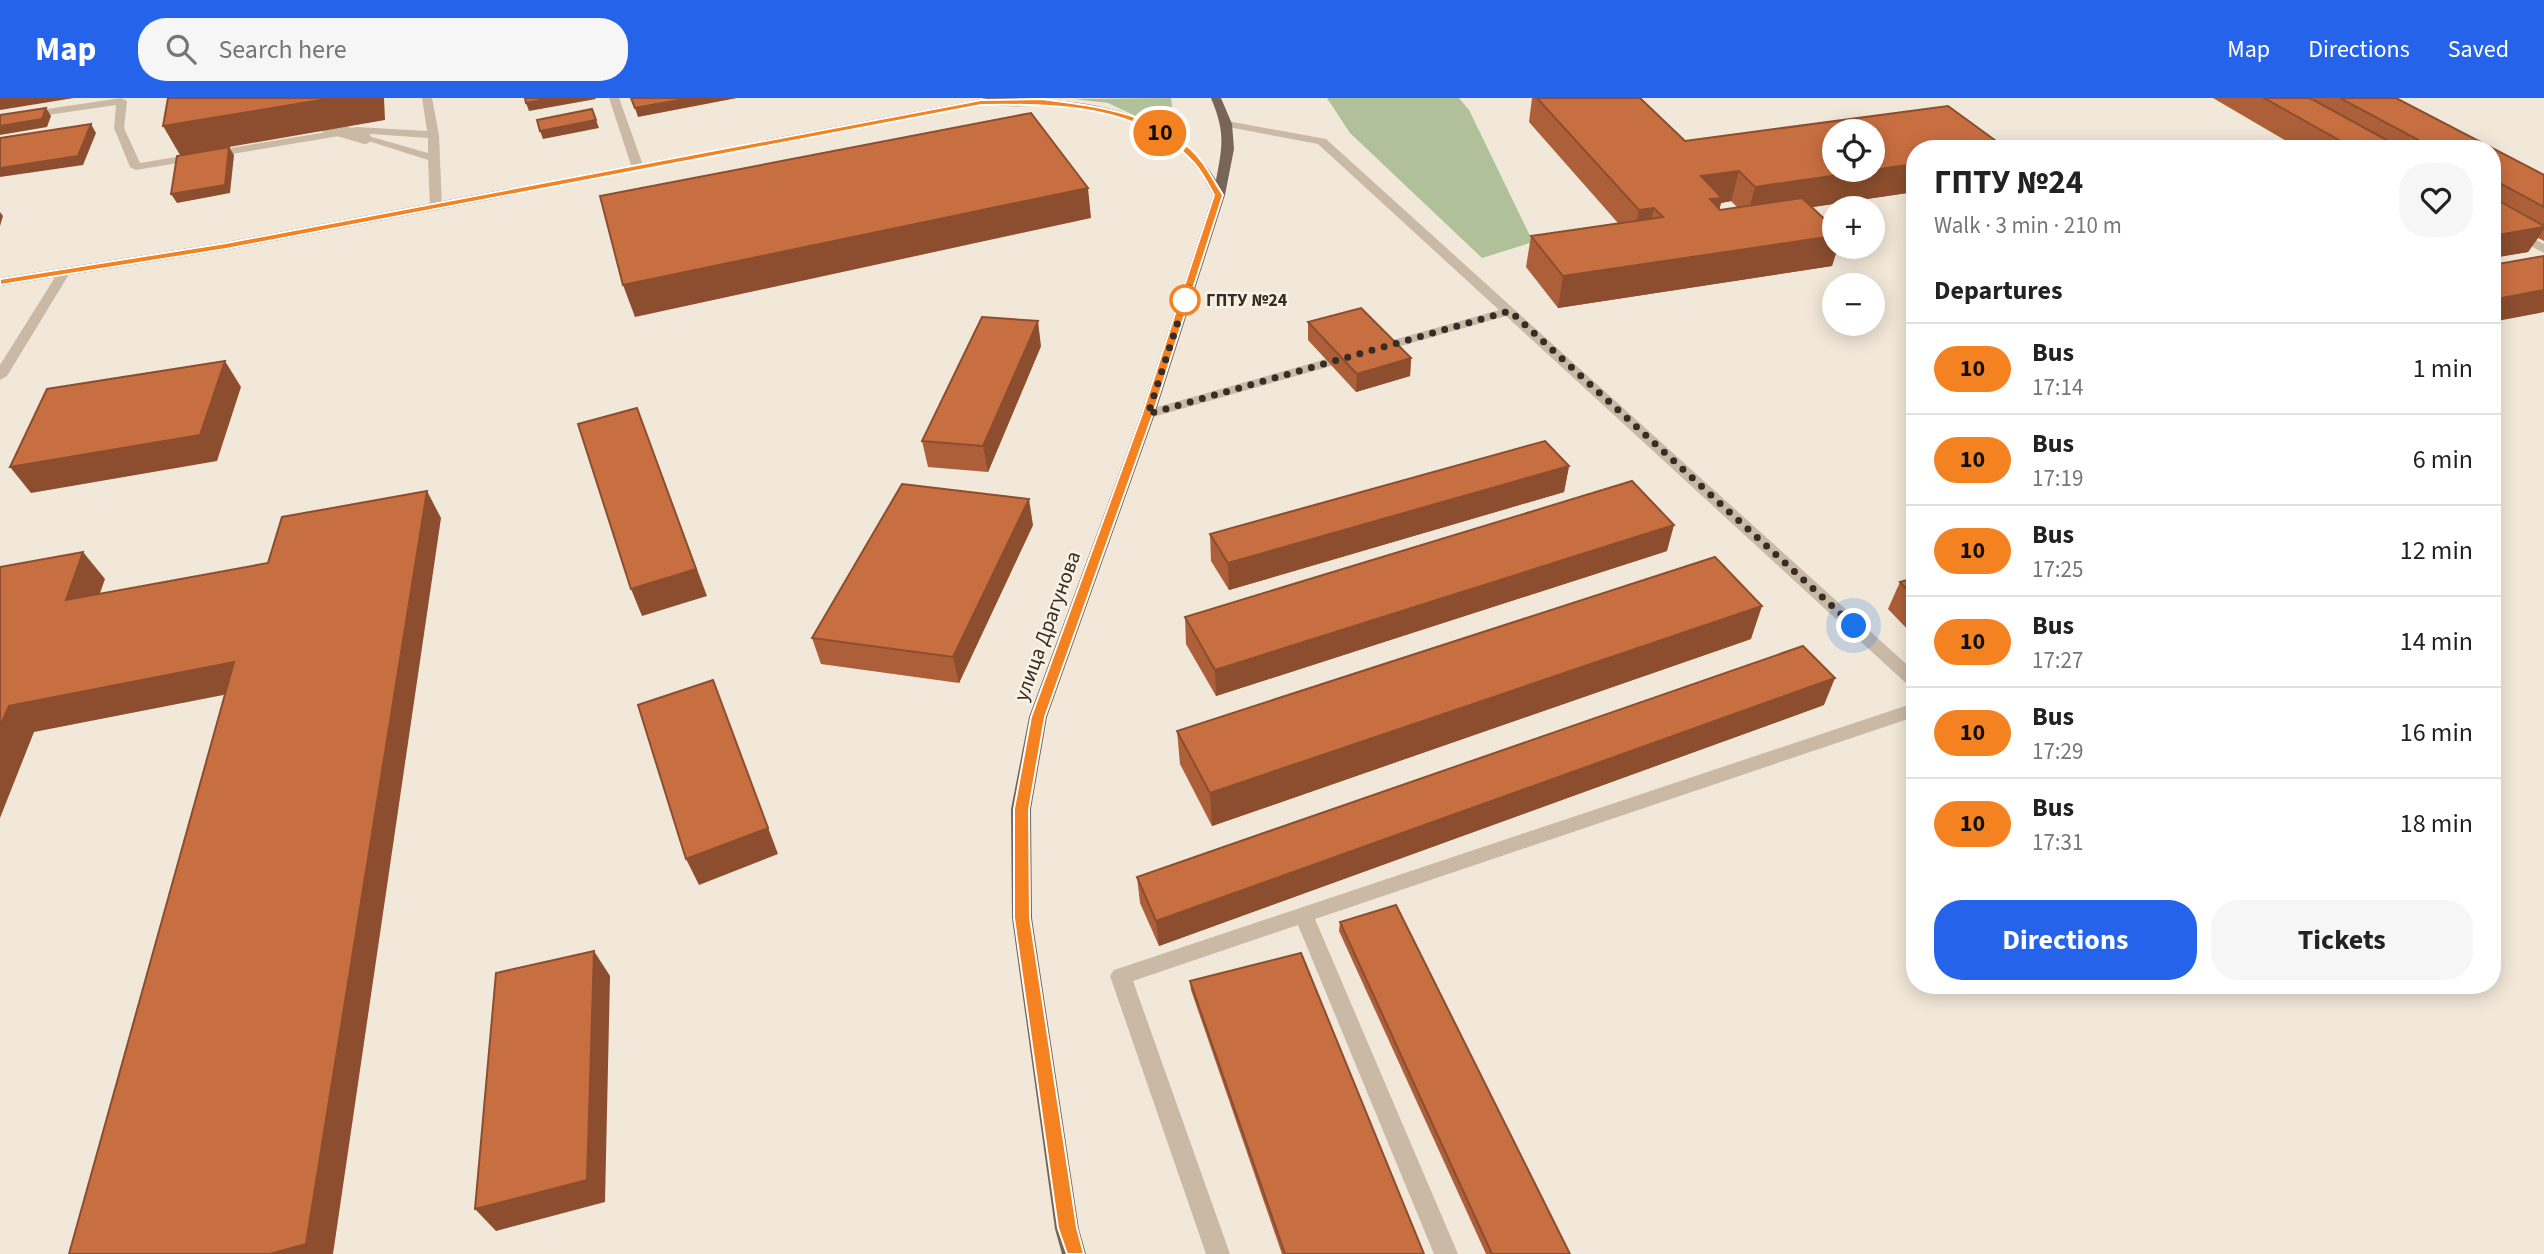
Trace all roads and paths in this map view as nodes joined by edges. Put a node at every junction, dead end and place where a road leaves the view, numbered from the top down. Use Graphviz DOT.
graph roads {
  1 [pos="427,98"];
  2 [pos="614,98"];
  3 [pos="1004,98"];
  4 [pos="1216,98"];
  5 [pos="125,100"];
  6 [pos="981,103"];
  7 [pos="0,119"];
  8 [pos="310,122"];
  9 [pos="1227,124"];
  10 [pos="433,135"];
  11 [pos="434,158"];
  12 [pos="638,168"];
  13 [pos="1219,195"];
  14 [pos="436,207"];
  15 [pos="2501,225"];
  16 [pos="2544,249"];
  17 [pos="65,271"];
  18 [pos="0,282"];
  19 [pos="1510,311"];
  20 [pos="0,376"];
  21 [pos="1148,414"];
  22 [pos="1906,674"];
  23 [pos="1906,713"];
  24 [pos="1303,914"];
  25 [pos="1074,1254"];
  26 [pos="1218,1254"];
  27 [pos="1446,1254"];
  1 -- 10 [label="lane"];
  2 -- 12 [label="lane"];
  3 -- 6 [label="main road"];
  4 -- 9 [label="main road"];
  5 -- 7 [label="lane"];
  5 -- 10 [label="lane"];
  6 -- 12 [label="main road"];
  6 -- 13 [label="main road"];
  8 -- 11 [label="lane, bridge"];
  9 -- 13 [label="main road, улица Драгунова"];
  9 -- 19 [label="lane"];
  10 -- 11 [label="lane"];
  11 -- 14 [label="lane"];
  12 -- 14 [label="main road"];
  13 -- 21 [label="main road, улица Драгунова"];
  14 -- 17 [label="main road"];
  15 -- 16 [label="lane"];
  17 -- 18 [label="main road"];
  17 -- 20 [label="lane"];
  19 -- 21 [label="lane"];
  19 -- 22 [label="lane"];
  21 -- 25 [label="main road, улица Драгунова"];
  23 -- 24 [label="lane"];
  24 -- 26 [label="lane"];
  24 -- 27 [label="lane"];
}
